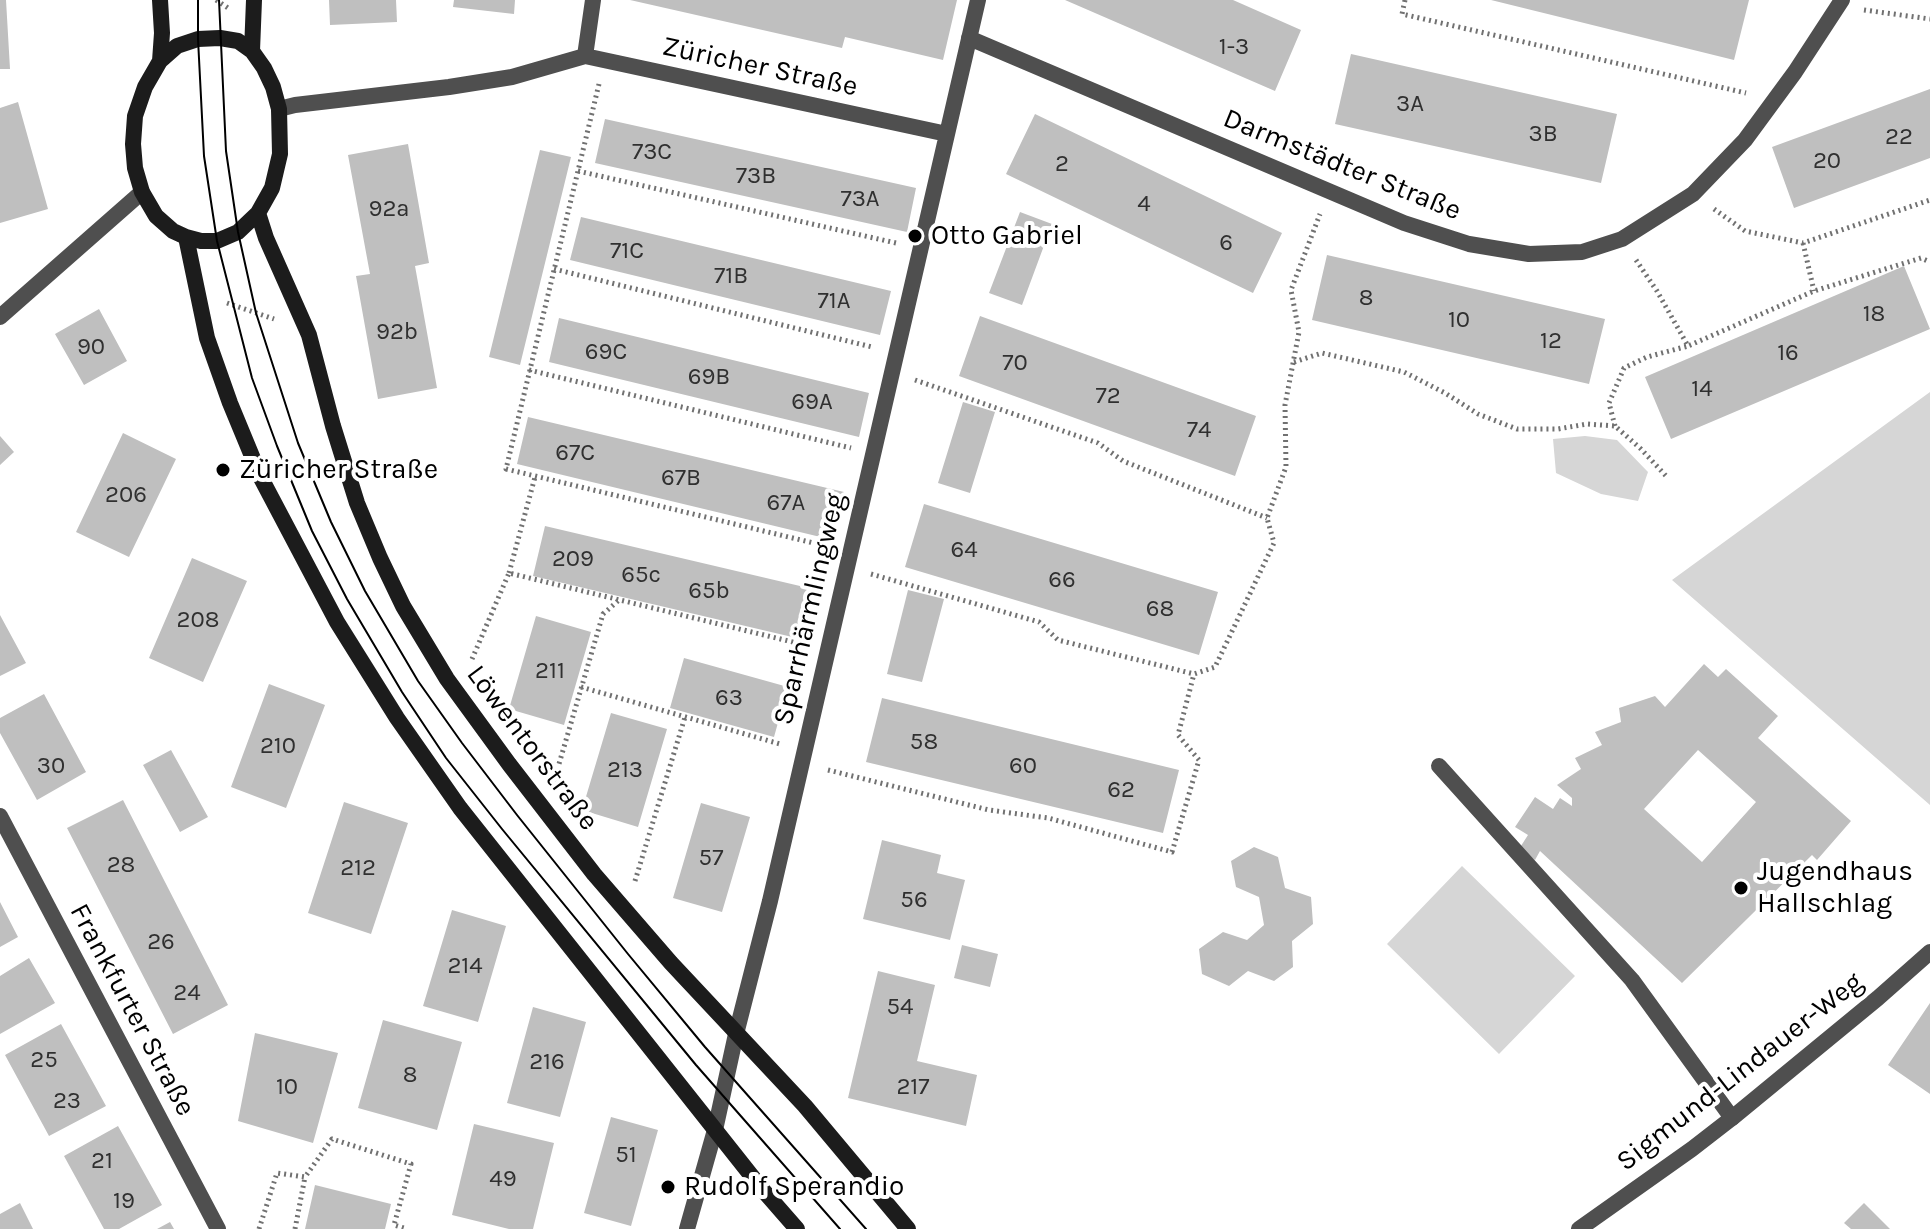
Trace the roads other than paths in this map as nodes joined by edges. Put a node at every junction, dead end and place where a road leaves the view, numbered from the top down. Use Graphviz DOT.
graph roads {
  1 [pos="160,0"];
  2 [pos="254,0"];
  3 [pos="593,0"];
  4 [pos="978,0"];
  5 [pos="1840,3"];
  6 [pos="969,38"];
  7 [pos="252,51"];
  8 [pos="585,56"];
  9 [pos="160,61"];
  10 [pos="279,109"];
  11 [pos="947,134"];
  12 [pos="142,192"];
  13 [pos="258,213"];
  14 [pos="186,237"];
  15 [pos="0,317"];
  16 [pos="1439,766"];
  17 [pos="0,816"];
  18 [pos="1930,952"];
  19 [pos="736,1034"];
  20 [pos="1732,1118"];
  21 [pos="715,1130"];
  22 [pos="218,1229"];
  23 [pos="687,1229"];
  24 [pos="797,1229"];
  25 [pos="908,1229"];
  26 [pos="1579,1229"];
  1 -- 9 [label="main road"];
  2 -- 7 [label="main road"];
  3 -- 8 [label="street"];
  4 -- 6 [label="street, Sparrhärmlingweg"];
  5 -- 6 [label="street, Darmstädter Straße"];
  6 -- 11 [label="street, Sparrhärmlingweg"];
  7 -- 9 [label="main road"];
  7 -- 10 [label="main road"];
  8 -- 10 [label="street"];
  8 -- 11 [label="street, Züricher Straße"];
  9 -- 12 [label="main road"];
  10 -- 13 [label="main road"];
  11 -- 19 [label="street, Sparrhärmlingweg"];
  12 -- 14 [label="main road"];
  12 -- 15 [label="street"];
  13 -- 14 [label="main road"];
  13 -- 19 [label="main road, Löwentorstraße"];
  14 -- 21 [label="main road"];
  16 -- 20 [label="street"];
  17 -- 22 [label="street, Frankfurter Straße"];
  18 -- 20 [label="street, Sigmund-Lindauer-Weg"];
  19 -- 21 [label="street, Sparrhärmlingweg"];
  19 -- 25 [label="main road, Löwentorstraße"];
  20 -- 26 [label="street, Sigmund-Lindauer-Weg"];
  21 -- 23 [label="street, Sparrhärmlingweg"];
  21 -- 24 [label="main road"];
}
